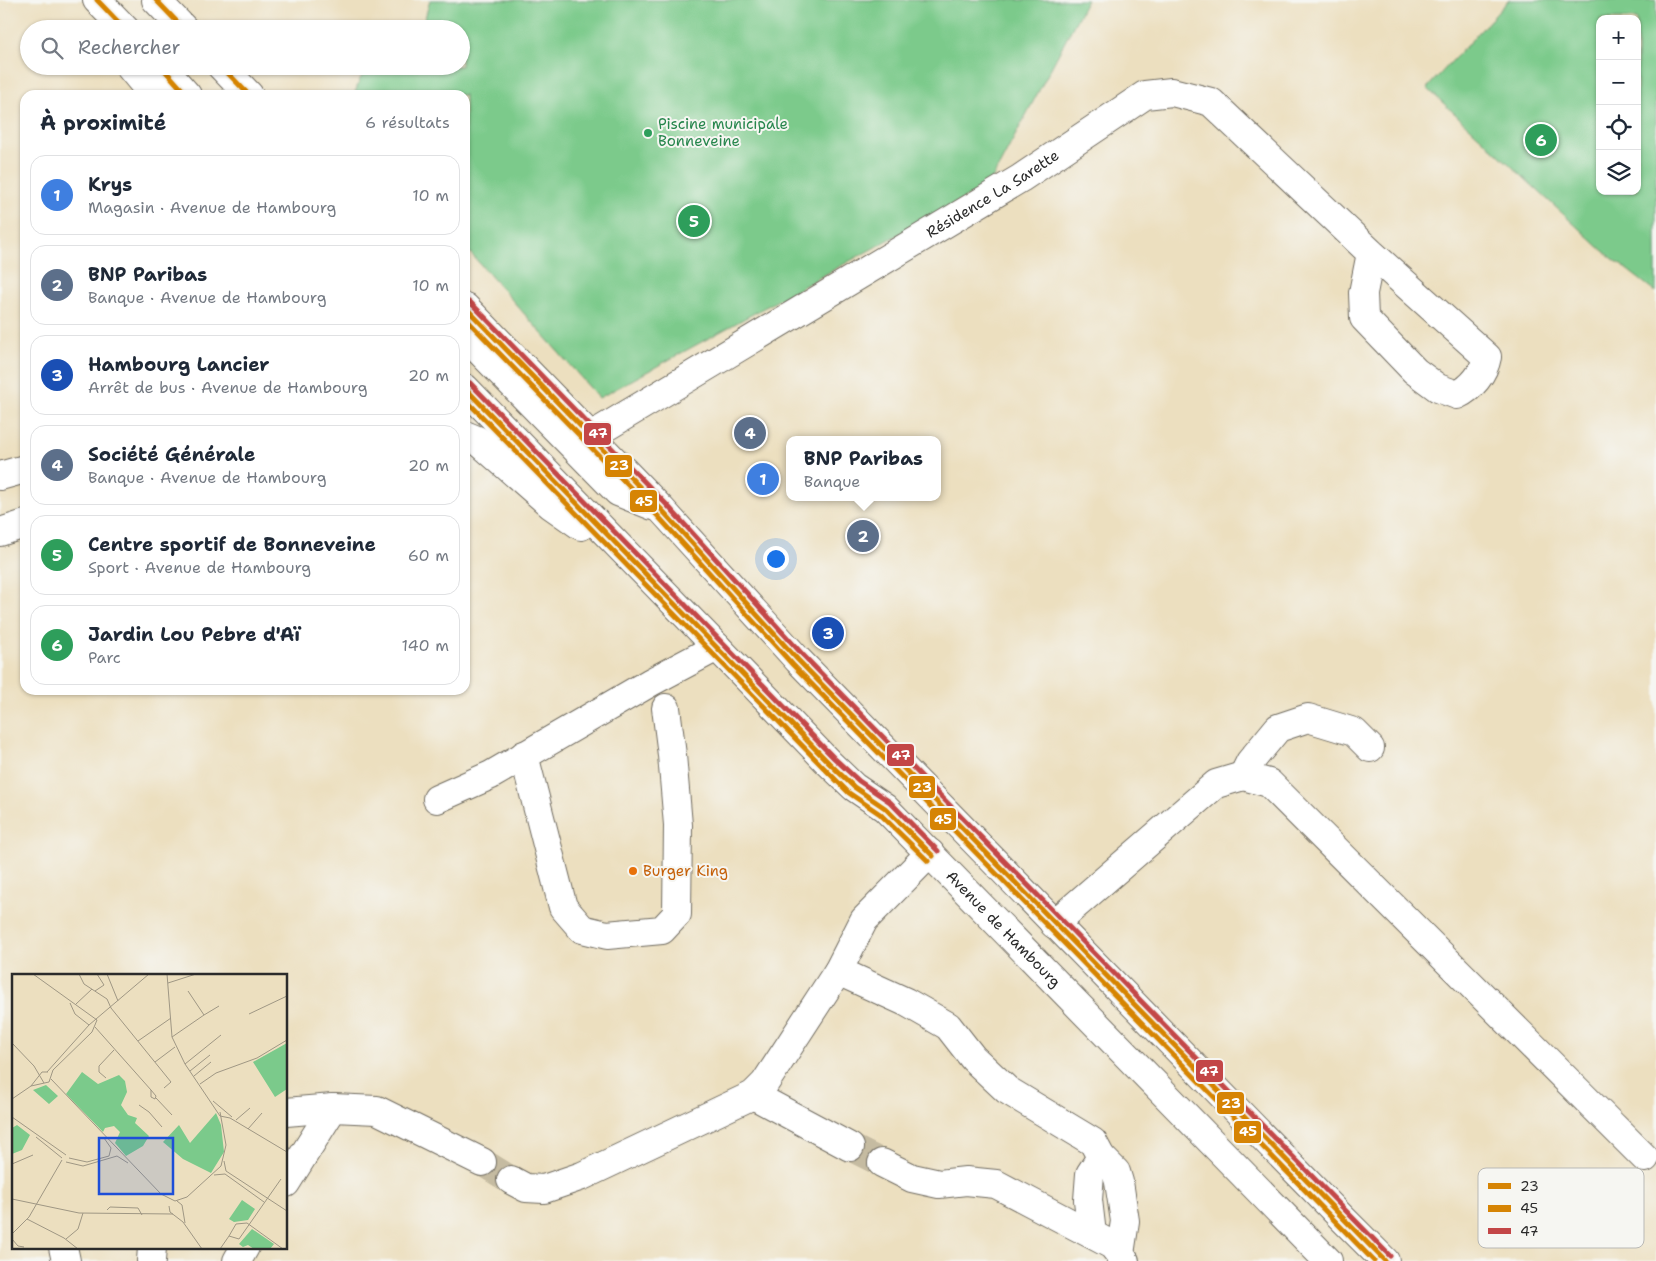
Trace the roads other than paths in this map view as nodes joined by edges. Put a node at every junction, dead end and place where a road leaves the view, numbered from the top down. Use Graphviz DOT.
graph roads {
  1 [pos="156,0"];
  2 [pos="99,2"];
  3 [pos="106,20"];
  4 [pos="116,20"];
  5 [pos="175,20"];
  6 [pos="136,75"];
  7 [pos="169,75"];
  8 [pos="230,75"];
  9 [pos="149,90"];
  10 [pos="183,90"];
  11 [pos="244,90"];
  12 [pos="1371,252"];
  13 [pos="470,312"];
  14 [pos="470,341"];
  15 [pos="470,393"];
  16 [pos="591,436"];
  17 [pos="470,437"];
  18 [pos="661,509"];
  19 [pos="20,526"];
  20 [pos="0,532"];
  21 [pos="642,571"];
  22 [pos="717,646"];
  23 [pos="666,708"];
  24 [pos="1370,748"];
  25 [pos="524,755"];
  26 [pos="1244,776"];
  27 [pos="437,799"];
  28 [pos="930,853"];
  29 [pos="1054,924"];
  30 [pos="838,970"];
  31 [pos="753,1096"];
  32 [pos="333,1108"];
  33 [pos="288,1112"];
  34 [pos="850,1147"];
  35 [pos="1102,1157"];
  36 [pos="1645,1158"];
  37 [pos="482,1162"];
  38 [pos="882,1163"];
  39 [pos="288,1180"];
  40 [pos="511,1180"];
  41 [pos="1092,1234"];
  42 [pos="63,1248"];
  43 [pos="152,1248"];
  44 [pos="245,1248"];
  45 [pos="1122,1258"];
  46 [pos="66,1261"];
  47 [pos="150,1261"];
  48 [pos="237,1261"];
  49 [pos="1328,1261"];
  50 [pos="1385,1261"];
  1 -- 5 [label="street"];
  2 -- 3 [label="street"];
  2 -- 4 [label="street"];
  6 -- 9 [label="street"];
  7 -- 10 [label="street"];
  8 -- 11 [label="street"];
  12 -- 12 [label="street, Résidence La Sarette"];
  12 -- 16 [label="street, Résidence La Sarette"];
  13 -- 16 [label="street"];
  14 -- 18 [label="street"];
  15 -- 21 [label="street, Avenue de Hambourg"];
  16 -- 18 [label="street"];
  17 -- 21 [label="street"];
  18 -- 29 [label="street"];
  19 -- 20 [label="street"];
  21 -- 22 [label="street, Avenue de Hambourg"];
  22 -- 25 [label="street"];
  22 -- 28 [label="street, Avenue de Hambourg"];
  23 -- 25 [label="street"];
  24 -- 26 [label="street"];
  25 -- 27 [label="street"];
  26 -- 29 [label="street"];
  26 -- 36 [label="street"];
  28 -- 30 [label="street"];
  28 -- 49 [label="street, Avenue de Hambourg"];
  29 -- 50 [label="street"];
  30 -- 31 [label="street"];
  30 -- 35 [label="street"];
  31 -- 34 [label="street"];
  31 -- 40 [label="street"];
  32 -- 33 [label="street"];
  32 -- 37 [label="street"];
  32 -- 39 [label="street"];
  35 -- 41 [label="street"];
  35 -- 45 [label="street"];
  38 -- 41 [label="street"];
  41 -- 45 [label="street"];
  42 -- 46 [label="street"];
  43 -- 47 [label="street"];
  44 -- 48 [label="street"];
}
